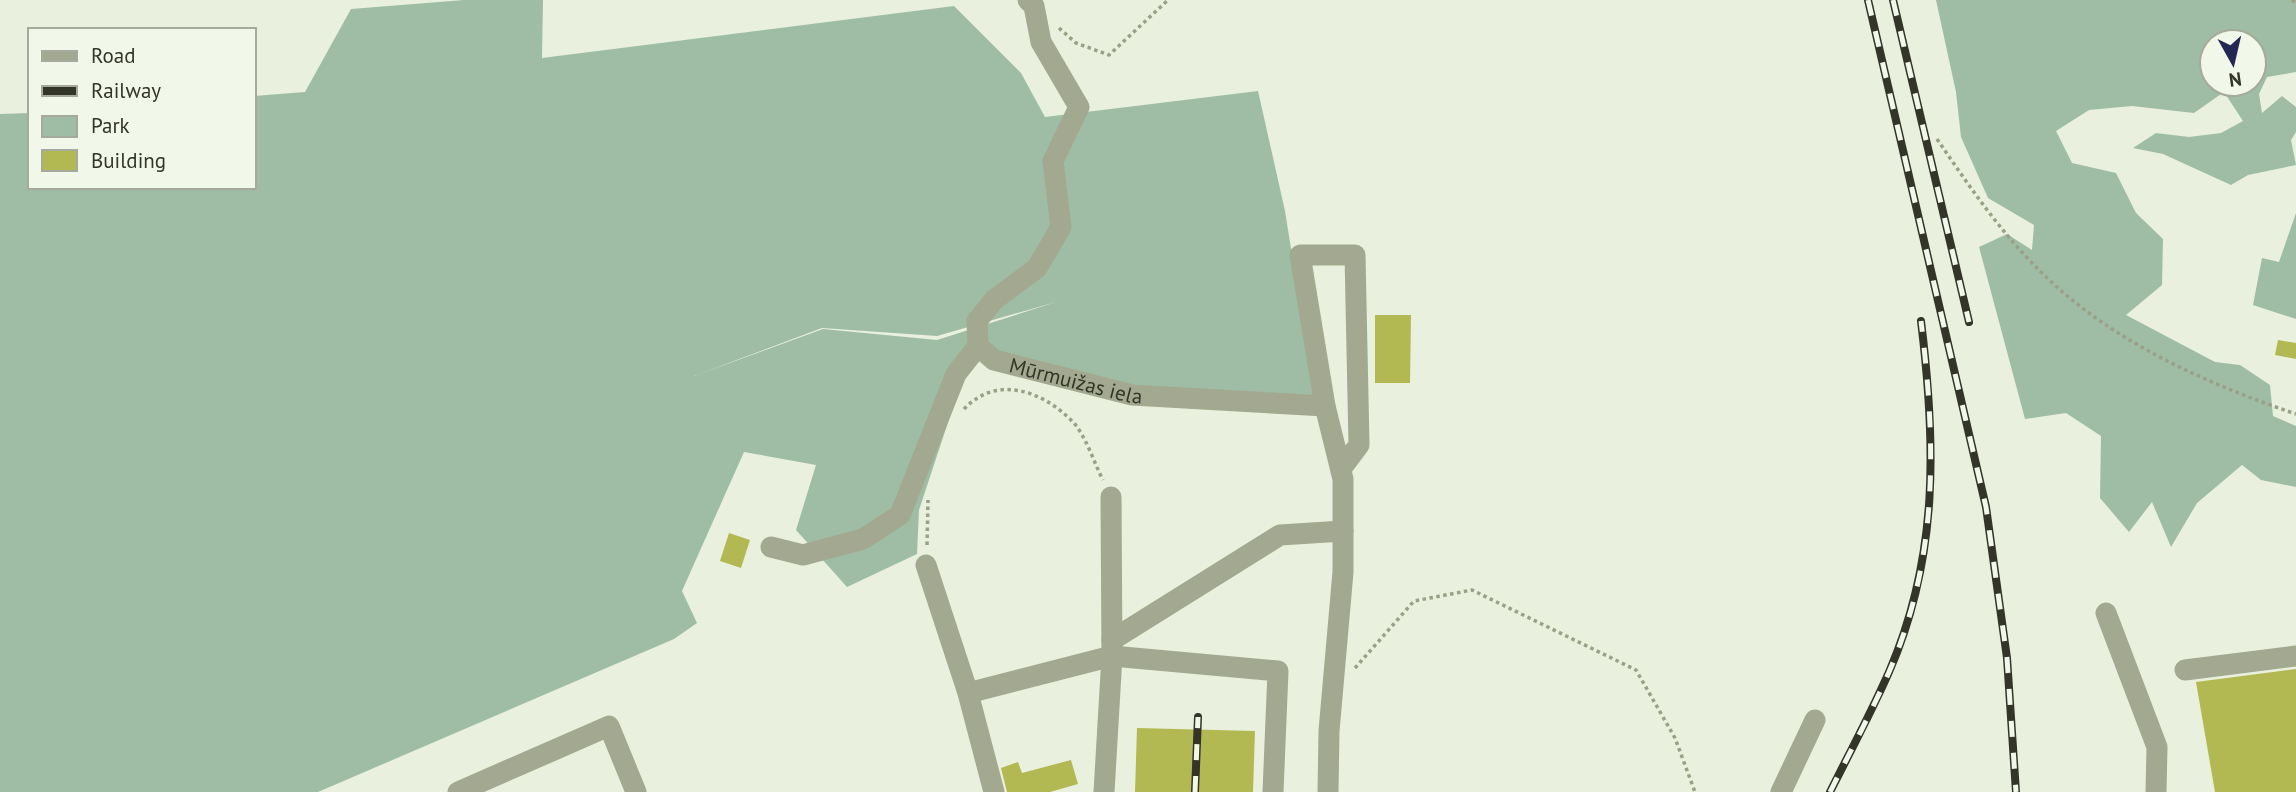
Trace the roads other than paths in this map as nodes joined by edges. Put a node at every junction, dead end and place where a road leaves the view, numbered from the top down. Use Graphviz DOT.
graph roads {
  1 [pos="1031,3"];
  2 [pos="978,346"];
  3 [pos="1325,406"];
  4 [pos="1341,469"];
  5 [pos="1111,497"];
  6 [pos="1343,531"];
  7 [pos="771,547"];
  8 [pos="926,565"];
  9 [pos="2106,613"];
  10 [pos="1112,648"];
  11 [pos="2296,656"];
  12 [pos="2185,670"];
  13 [pos="968,692"];
  14 [pos="1815,720"];
  15 [pos="458,792"];
  16 [pos="636,792"];
  17 [pos="994,792"];
  18 [pos="1104,792"];
  19 [pos="1273,792"];
  20 [pos="1328,792"];
  21 [pos="1781,792"];
  22 [pos="2156,792"];
  1 -- 2 [label="street"];
  2 -- 3 [label="street, Mūrmuižas iela"];
  2 -- 7 [label="street"];
  3 -- 4 [label="street"];
  3 -- 4 [label="street"];
  4 -- 6 [label="street"];
  5 -- 10 [label="street"];
  6 -- 10 [label="street"];
  6 -- 20 [label="street"];
  8 -- 13 [label="street"];
  9 -- 22 [label="street"];
  10 -- 13 [label="street"];
  10 -- 18 [label="street"];
  10 -- 19 [label="street"];
  11 -- 12 [label="street"];
  13 -- 17 [label="street"];
  14 -- 21 [label="street"];
  15 -- 16 [label="street"];
}
